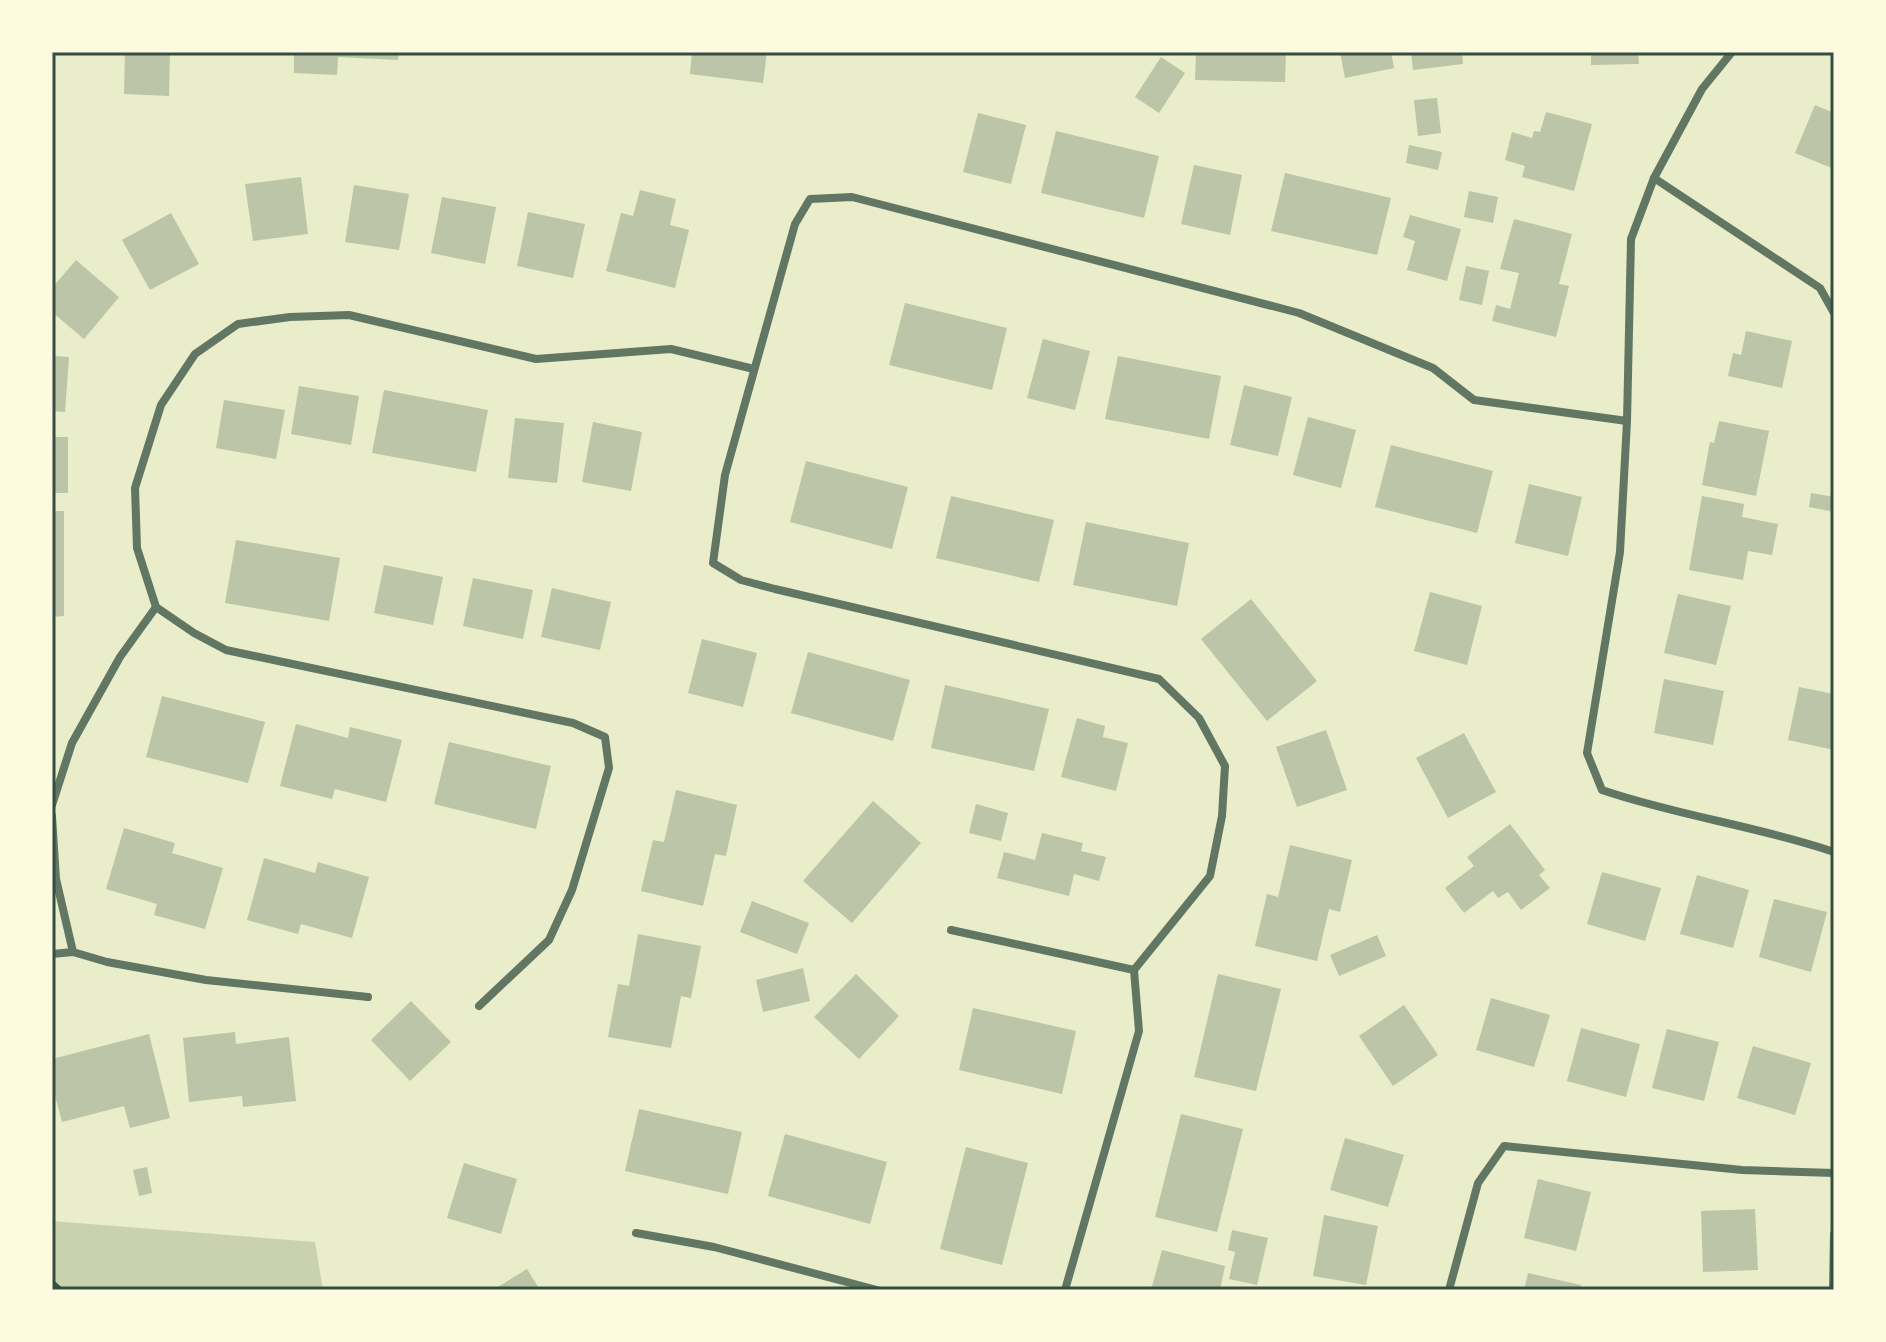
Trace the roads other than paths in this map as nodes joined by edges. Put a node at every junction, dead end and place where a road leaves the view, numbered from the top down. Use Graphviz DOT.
graph roads {
  1 [pos="1732,52"];
  2 [pos="1654,178"];
  3 [pos="1834,313"];
  4 [pos="754,369"];
  5 [pos="1627,421"];
  6 [pos="156,607"];
  7 [pos="52,805"];
  8 [pos="52,816"];
  9 [pos="1834,852"];
  10 [pos="951,930"];
  11 [pos="73,952"];
  12 [pos="52,954"];
  13 [pos="1134,970"];
  14 [pos="368,997"];
  15 [pos="479,1006"];
  16 [pos="1834,1173"];
  17 [pos="636,1233"];
  18 [pos="1834,1234"];
  19 [pos="877,1290"];
  20 [pos="1065,1290"];
  21 [pos="1449,1290"];
  22 [pos="1833,1290"];
  1 -- 2 [label="street"];
  2 -- 3 [label="street"];
  2 -- 5 [label="street"];
  4 -- 5 [label="street"];
  4 -- 6 [label="street"];
  4 -- 13 [label="street"];
  5 -- 9 [label="street"];
  6 -- 7 [label="street"];
  6 -- 15 [label="street"];
  8 -- 11 [label="street"];
  10 -- 13 [label="street"];
  11 -- 12 [label="street"];
  11 -- 14 [label="street"];
  13 -- 20 [label="street"];
  16 -- 21 [label="street"];
  17 -- 19 [label="street"];
  18 -- 22 [label="street"];
}
